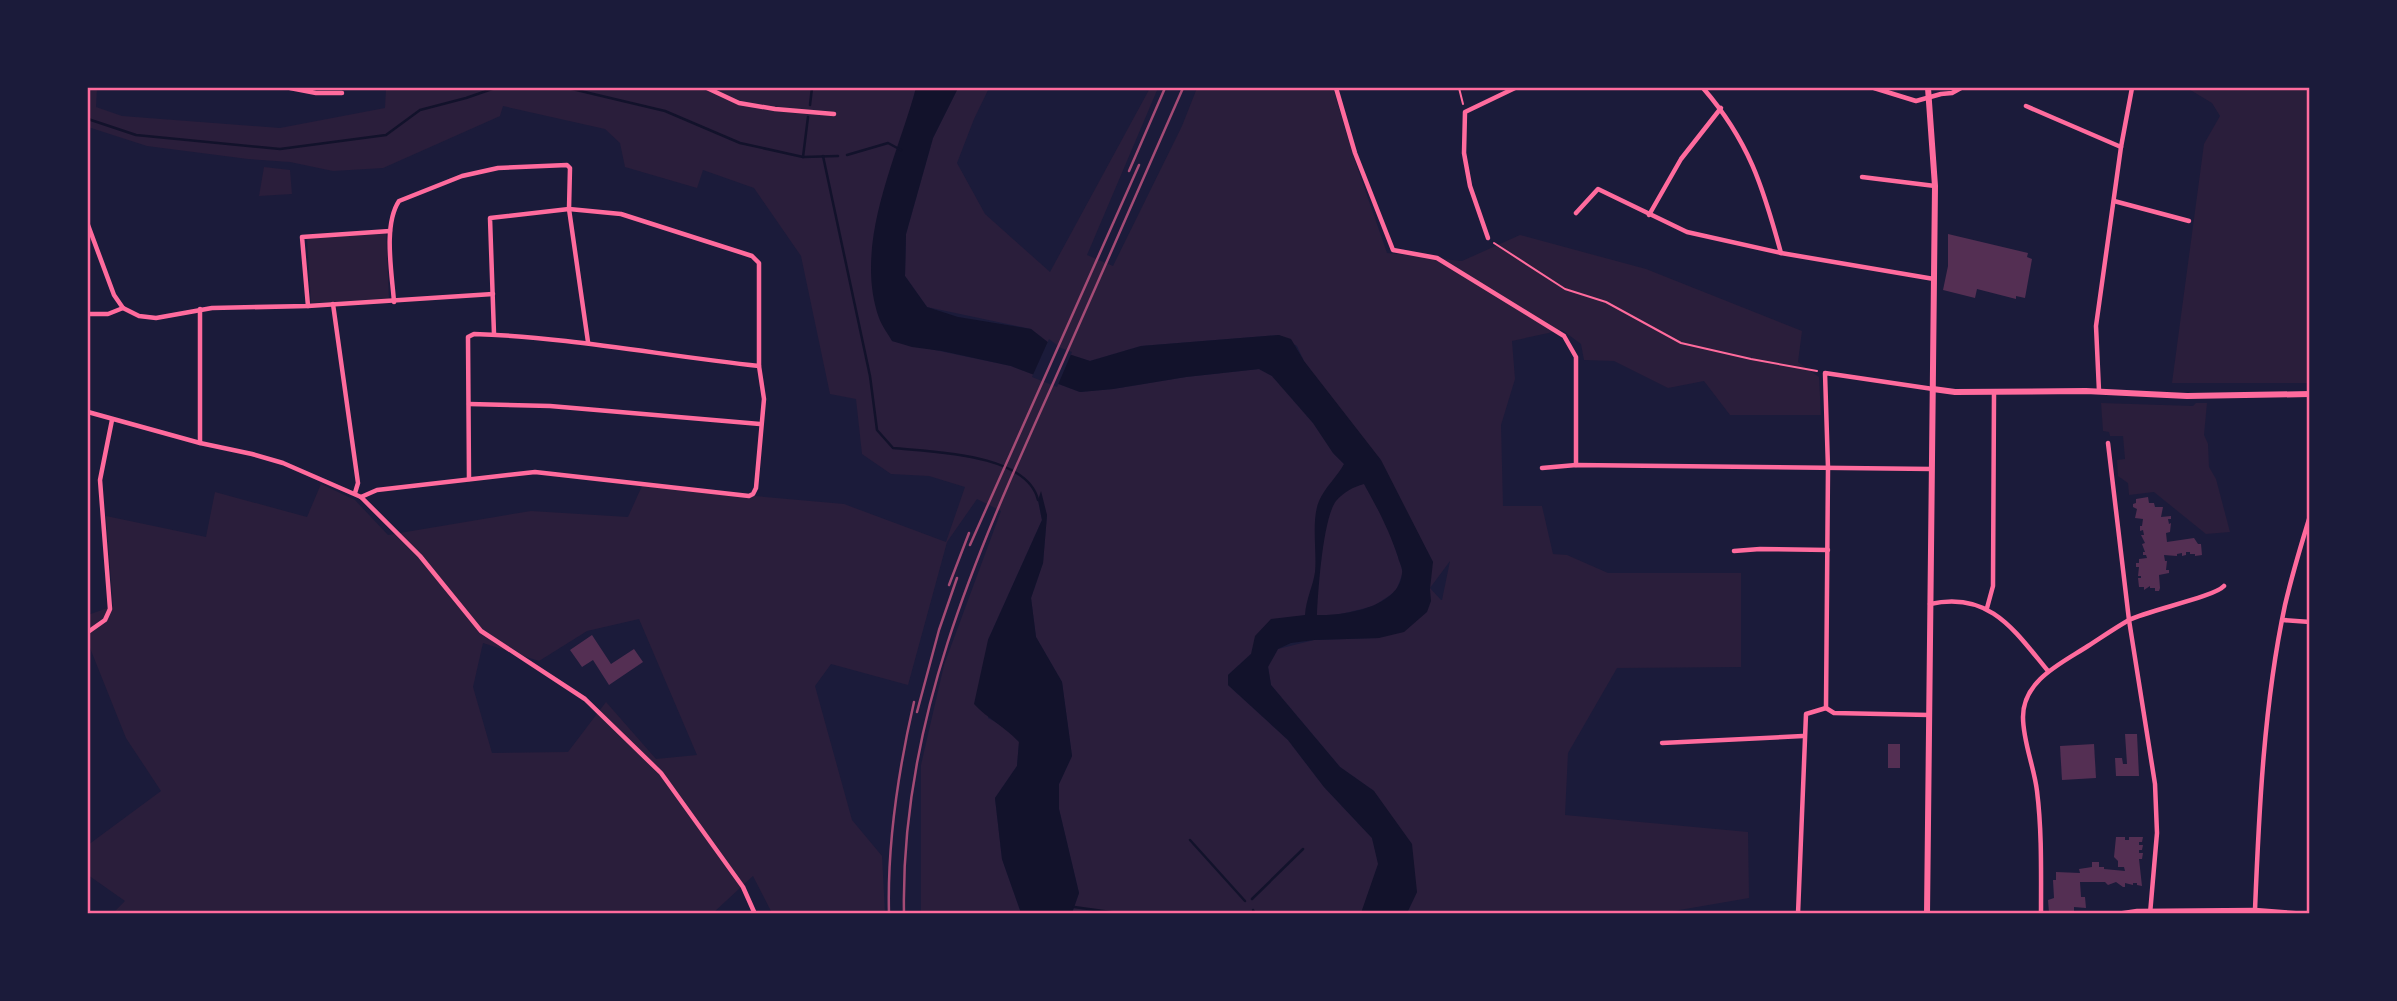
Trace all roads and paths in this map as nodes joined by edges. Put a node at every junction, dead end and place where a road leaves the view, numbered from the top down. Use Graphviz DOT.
graph roads {
  1 [pos="290,88"];
  2 [pos="707,88"];
  3 [pos="1336,88"];
  4 [pos="1459,88"];
  5 [pos="1515,88"];
  6 [pos="1703,88"];
  7 [pos="1874,88"];
  8 [pos="1928,88"];
  9 [pos="1961,88"];
  10 [pos="2132,88"];
  11 [pos="342,93"];
  12 [pos="1929,98"];
  13 [pos="2026,106"];
  14 [pos="1721,108"];
  15 [pos="1465,112"];
  16 [pos="834,114"];
  17 [pos="2121,146"];
  18 [pos="1862,177"];
  19 [pos="1935,186"];
  20 [pos="2114,201"];
  21 [pos="569,209"];
  22 [pos="1576,213"];
  23 [pos="1649,215"];
  24 [pos="2189,221"];
  25 [pos="88,226"];
  26 [pos="390,230"];
  27 [pos="1488,238"];
  28 [pos="1781,253"];
  29 [pos="1934,279"];
  30 [pos="493,294"];
  31 [pos="394,302"];
  32 [pos="333,304"];
  33 [pos="308,306"];
  34 [pos="123,308"];
  35 [pos="200,309"];
  36 [pos="88,314"];
  37 [pos="494,334"];
  38 [pos="588,342"];
  39 [pos="760,366"];
  40 [pos="1825,373"];
  41 [pos="1933,389"];
  42 [pos="2099,391"];
  43 [pos="1994,392"];
  44 [pos="2309,394"];
  45 [pos="469,404"];
  46 [pos="88,412"];
  47 [pos="112,420"];
  48 [pos="760,424"];
  49 [pos="200,443"];
  50 [pos="2108,443"];
  51 [pos="1576,465"];
  52 [pos="1542,468"];
  53 [pos="1828,468"];
  54 [pos="1932,469"];
  55 [pos="469,480"];
  56 [pos="355,494"];
  57 [pos="361,498"];
  58 [pos="2309,516"];
  59 [pos="1828,550"];
  60 [pos="1734,551"];
  61 [pos="2224,586"];
  62 [pos="1930,604"];
  63 [pos="1987,608"];
  64 [pos="2129,620"];
  65 [pos="2283,620"];
  66 [pos="2309,622"];
  67 [pos="88,632"];
  68 [pos="2049,671"];
  69 [pos="1826,708"];
  70 [pos="1929,715"];
  71 [pos="1803,736"];
  72 [pos="1662,743"];
  73 [pos="2256,910"];
  74 [pos="2150,912"];
  75 [pos="755,914"];
  76 [pos="1798,914"];
  77 [pos="1927,914"];
  78 [pos="2041,914"];
  79 [pos="2117,914"];
  80 [pos="2306,914"];
  1 -- 11 [label="street"];
  2 -- 16 [label="street"];
  3 -- 51 [label="street"];
  4 -- 15 [label="path"];
  5 -- 15 [label="street"];
  6 -- 14 [label="street"];
  7 -- 12 [label="street"];
  8 -- 12 [label="main road"];
  9 -- 12 [label="street"];
  10 -- 17 [label="street"];
  12 -- 19 [label="main road"];
  13 -- 17 [label="street"];
  14 -- 23 [label="street"];
  14 -- 28 [label="street"];
  15 -- 27 [label="street"];
  17 -- 20 [label="street"];
  18 -- 19 [label="street"];
  19 -- 29 [label="main road"];
  20 -- 24 [label="street"];
  20 -- 42 [label="street"];
  21 -- 26 [label="street"];
  21 -- 30 [label="street"];
  21 -- 38 [label="street"];
  21 -- 39 [label="street"];
  22 -- 23 [label="street"];
  23 -- 28 [label="street"];
  25 -- 34 [label="street"];
  26 -- 31 [label="street"];
  26 -- 33 [label="street"];
  27 -- 40 [label="path"];
  28 -- 29 [label="street"];
  29 -- 41 [label="main road"];
  30 -- 31 [label="street"];
  30 -- 37 [label="street"];
  31 -- 32 [label="street"];
  32 -- 33 [label="street"];
  32 -- 56 [label="street"];
  33 -- 35 [label="street"];
  34 -- 35 [label="street"];
  34 -- 36 [label="street"];
  35 -- 49 [label="street"];
  37 -- 38 [label="street"];
  37 -- 45 [label="street"];
  38 -- 39 [label="street"];
  39 -- 48 [label="street"];
  40 -- 41 [label="street"];
  40 -- 53 [label="street"];
  41 -- 43 [label="main road"];
  41 -- 54 [label="main road"];
  42 -- 43 [label="main road"];
  42 -- 44 [label="main road"];
  43 -- 63 [label="street"];
  45 -- 48 [label="street"];
  45 -- 55 [label="street"];
  46 -- 47 [label="street"];
  47 -- 49 [label="street"];
  47 -- 67 [label="street"];
  48 -- 55 [label="street"];
  49 -- 56 [label="street"];
  50 -- 64 [label="street"];
  51 -- 52 [label="street"];
  51 -- 53 [label="street"];
  53 -- 54 [label="street"];
  53 -- 59 [label="street"];
  54 -- 62 [label="main road"];
  55 -- 57 [label="street"];
  56 -- 57 [label="street"];
  57 -- 75 [label="street"];
  58 -- 65 [label="street"];
  59 -- 60 [label="street"];
  59 -- 69 [label="street"];
  61 -- 64 [label="street"];
  62 -- 63 [label="street"];
  62 -- 70 [label="main road"];
  63 -- 68 [label="street"];
  64 -- 68 [label="street"];
  64 -- 74 [label="street"];
  65 -- 66 [label="street"];
  65 -- 73 [label="street"];
  68 -- 78 [label="street"];
  69 -- 70 [label="street"];
  69 -- 71 [label="street"];
  70 -- 77 [label="main road"];
  71 -- 72 [label="street"];
  71 -- 76 [label="street"];
  73 -- 74 [label="street"];
  73 -- 80 [label="street"];
  74 -- 79 [label="street"];
}
